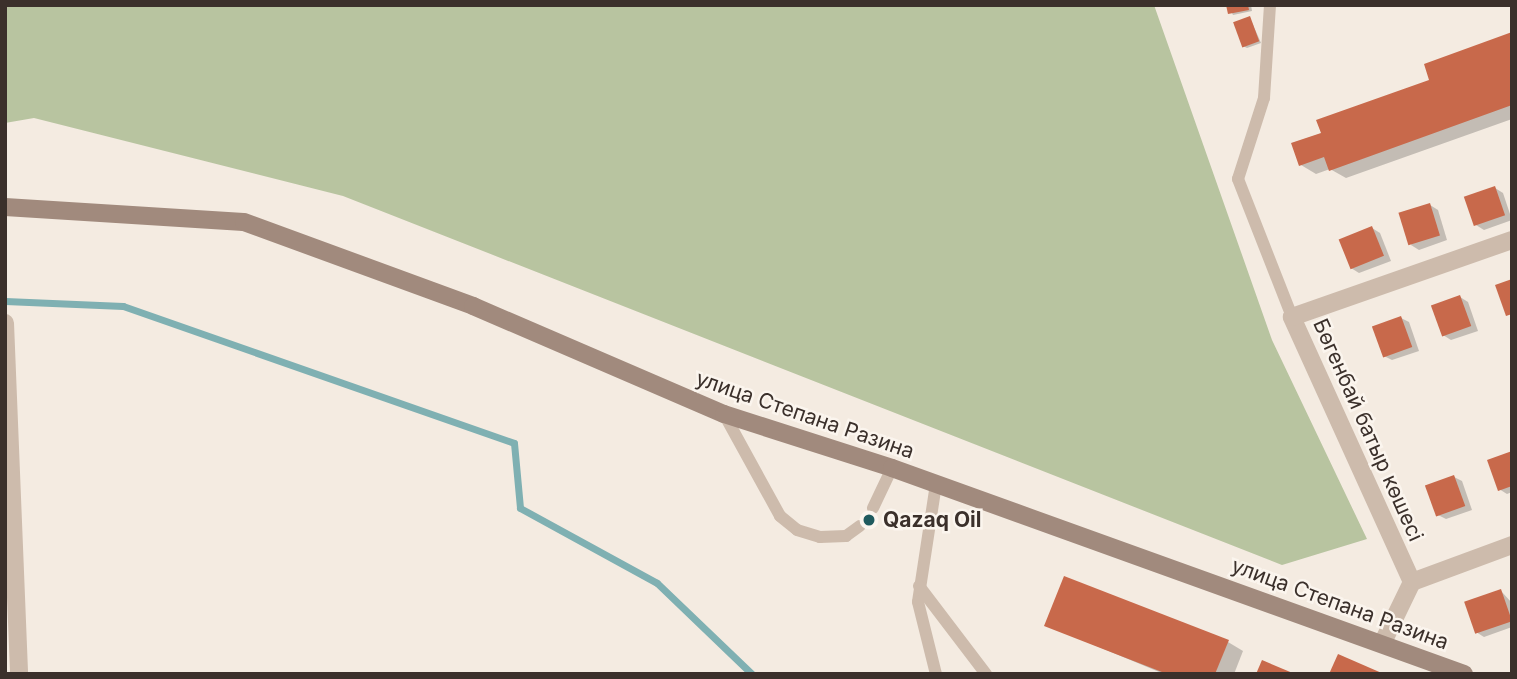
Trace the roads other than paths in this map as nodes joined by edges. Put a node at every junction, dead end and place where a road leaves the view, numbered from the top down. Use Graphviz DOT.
graph roads {
  1 [pos="1270,5"];
  2 [pos="5,207"];
  3 [pos="1512,240"];
  4 [pos="1292,317"];
  5 [pos="5,323"];
  6 [pos="5,332"];
  7 [pos="724,414"];
  8 [pos="892,468"];
  9 [pos="936,484"];
  10 [pos="873,508"];
  11 [pos="860,526"];
  12 [pos="1512,545"];
  13 [pos="1412,582"];
  14 [pos="919,586"];
  15 [pos="1383,642"];
  16 [pos="19,674"];
  17 [pos="936,674"];
  18 [pos="986,674"];
  19 [pos="1464,674"];
  1 -- 4 [label="lane"];
  2 -- 7 [label="main road, улица Степана Разина"];
  3 -- 4 [label="street, Бөгенбай батыр көшесі"];
  4 -- 13 [label="street, Бөгенбай батыр көшесі"];
  5 -- 6 [label="street"];
  6 -- 16 [label="street"];
  7 -- 8 [label="main road, улица Степана Разина"];
  7 -- 11 [label="lane"];
  8 -- 9 [label="main road, улица Степана Разина"];
  8 -- 10 [label="lane"];
  9 -- 14 [label="lane"];
  9 -- 15 [label="main road, улица Степана Разина"];
  12 -- 13 [label="street"];
  13 -- 15 [label="street"];
  14 -- 17 [label="lane"];
  14 -- 18 [label="lane"];
  15 -- 19 [label="main road, улица Степана Разина"];
}
